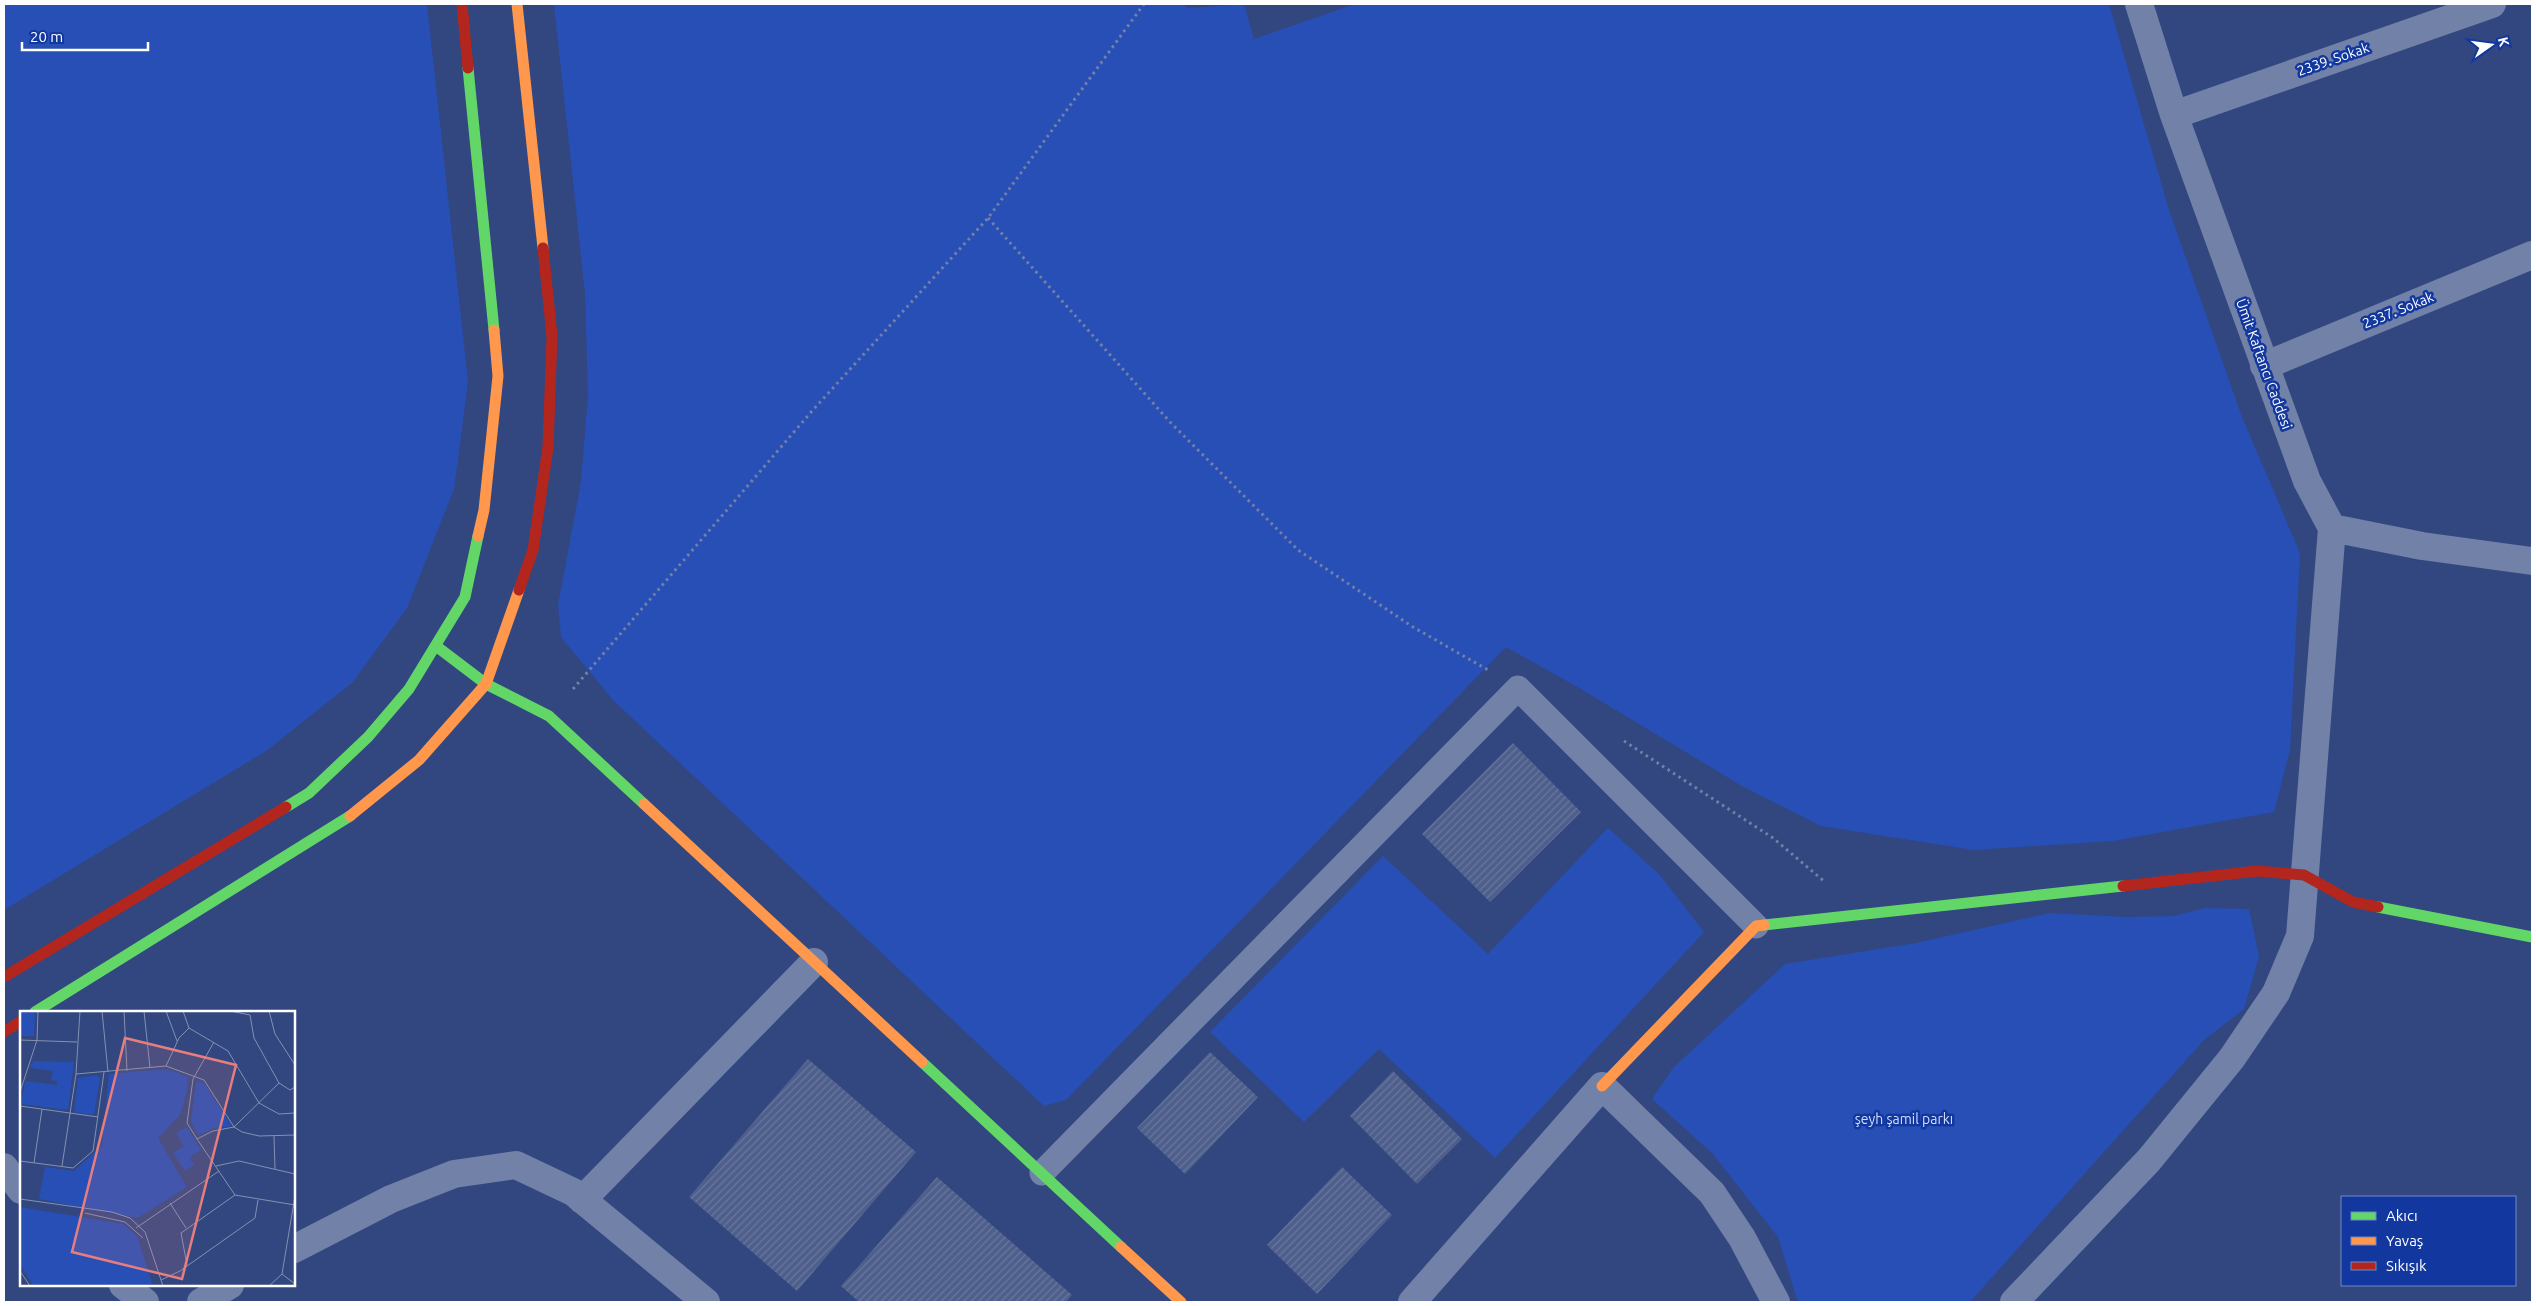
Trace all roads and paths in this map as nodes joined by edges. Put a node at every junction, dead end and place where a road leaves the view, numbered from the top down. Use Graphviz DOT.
graph roads {
  1 [pos="462,4"];
  2 [pos="517,4"];
  3 [pos="1144,4"];
  4 [pos="2139,4"];
  5 [pos="2492,4"];
  6 [pos="2174,115"];
  7 [pos="988,218"];
  8 [pos="2532,255"];
  9 [pos="2264,366"];
  10 [pos="2332,528"];
  11 [pos="2532,560"];
  12 [pos="436,646"];
  13 [pos="486,684"];
  14 [pos="1518,688"];
  15 [pos="549,716"];
  16 [pos="1620,739"];
  17 [pos="2304,875"];
  18 [pos="1862,913"];
  19 [pos="1756,926"];
  20 [pos="2532,937"];
  21 [pos="814,962"];
  22 [pos="4,977"];
  23 [pos="37,1011"];
  24 [pos="20,1022"];
  25 [pos="4,1032"];
  26 [pos="1602,1086"];
  27 [pos="4,1167"];
  28 [pos="1042,1173"];
  29 [pos="20,1189"];
  30 [pos="582,1200"];
  31 [pos="295,1248"];
  32 [pos="124,1286"];
  33 [pos="228,1286"];
  34 [pos="146,1302"];
  35 [pos="201,1302"];
  36 [pos="706,1302"];
  37 [pos="1181,1302"];
  38 [pos="1412,1302"];
  39 [pos="1776,1302"];
  40 [pos="2014,1302"];
  1 -- 12 [label="main road"];
  2 -- 13 [label="main road"];
  3 -- 7 [label="path"];
  4 -- 6 [label="street, Ümit Kaftancı Caddesi"];
  5 -- 6 [label="street, 2339. Sokak"];
  6 -- 9 [label="street, Ümit Kaftancı Caddesi"];
  7 -- 14 [label="path"];
  7 -- 15 [label="path"];
  8 -- 9 [label="street, 2337. Sokak"];
  9 -- 10 [label="street, Ümit Kaftancı Caddesi"];
  10 -- 11 [label="street"];
  10 -- 17 [label="street"];
  12 -- 13 [label="main road"];
  12 -- 22 [label="main road"];
  13 -- 15 [label="main road"];
  13 -- 23 [label="main road"];
  14 -- 19 [label="lane"];
  14 -- 28 [label="lane"];
  15 -- 21 [label="main road"];
  16 -- 18 [label="path"];
  17 -- 18 [label="main road"];
  17 -- 20 [label="main road"];
  17 -- 40 [label="street"];
  18 -- 19 [label="main road"];
  19 -- 26 [label="main road"];
  21 -- 28 [label="main road"];
  21 -- 30 [label="street"];
  24 -- 25 [label="main road"];
  26 -- 38 [label="street"];
  26 -- 39 [label="street"];
  27 -- 29 [label="street"];
  28 -- 37 [label="main road"];
  30 -- 31 [label="street"];
  30 -- 36 [label="street"];
  32 -- 34 [label="street"];
  33 -- 35 [label="street"];
}
